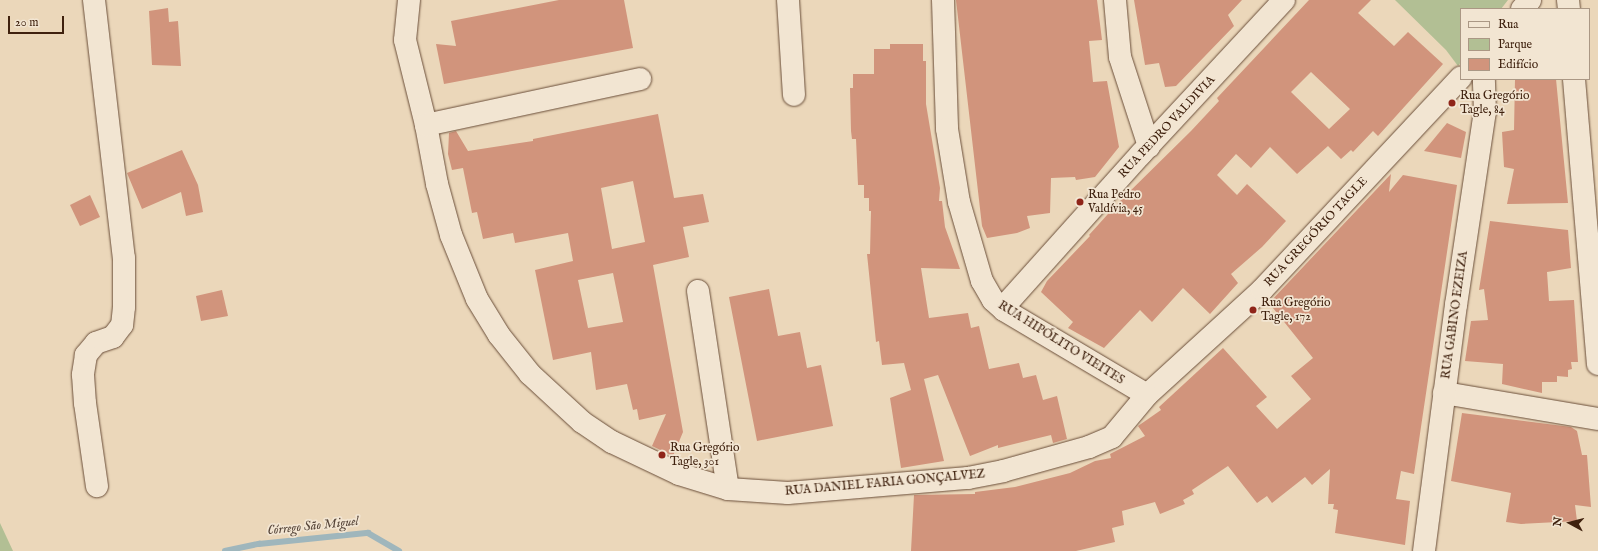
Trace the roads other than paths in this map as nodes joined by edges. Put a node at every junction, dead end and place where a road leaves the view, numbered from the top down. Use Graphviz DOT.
graph roads {
  1 [pos="94,0"];
  2 [pos="408,0"];
  3 [pos="788,0"];
  4 [pos="943,0"];
  5 [pos="1115,0"];
  6 [pos="1284,0"];
  7 [pos="1530,0"];
  8 [pos="1523,8"];
  9 [pos="1460,78"];
  10 [pos="640,79"];
  11 [pos="1484,80"];
  12 [pos="1574,80"];
  13 [pos="794,95"];
  14 [pos="426,125"];
  15 [pos="1149,146"];
  16 [pos="698,291"];
  17 [pos="1004,310"];
  18 [pos="1598,364"];
  19 [pos="1444,394"];
  20 [pos="1147,395"];
  21 [pos="1598,419"];
  22 [pos="97,486"];
  23 [pos="728,489"];
  24 [pos="1424,551"];
  1 -- 22 [label="street"];
  2 -- 14 [label="street, RUA DANIEL FARIA GONÇALVEZ"];
  3 -- 13 [label="street"];
  4 -- 17 [label="street, RUA HIPÓLITO VIEITES"];
  5 -- 15 [label="street"];
  6 -- 15 [label="street, RUA PEDRO VALDIVIA"];
  7 -- 8 [label="street"];
  9 -- 20 [label="street, RUA GREGÓRIO TAGLE"];
  10 -- 14 [label="street"];
  11 -- 19 [label="street, RUA GABINO EZEIZA"];
  12 -- 18 [label="street"];
  14 -- 23 [label="street, RUA DANIEL FARIA GONÇALVEZ"];
  15 -- 17 [label="street, RUA PEDRO VALDIVIA"];
  16 -- 23 [label="street"];
  17 -- 20 [label="street, RUA HIPÓLITO VIEITES"];
  19 -- 21 [label="street"];
  19 -- 24 [label="street, RUA GABINO EZEIZA"];
  20 -- 23 [label="street, RUA DANIEL FARIA GONÇALVEZ"];
}
